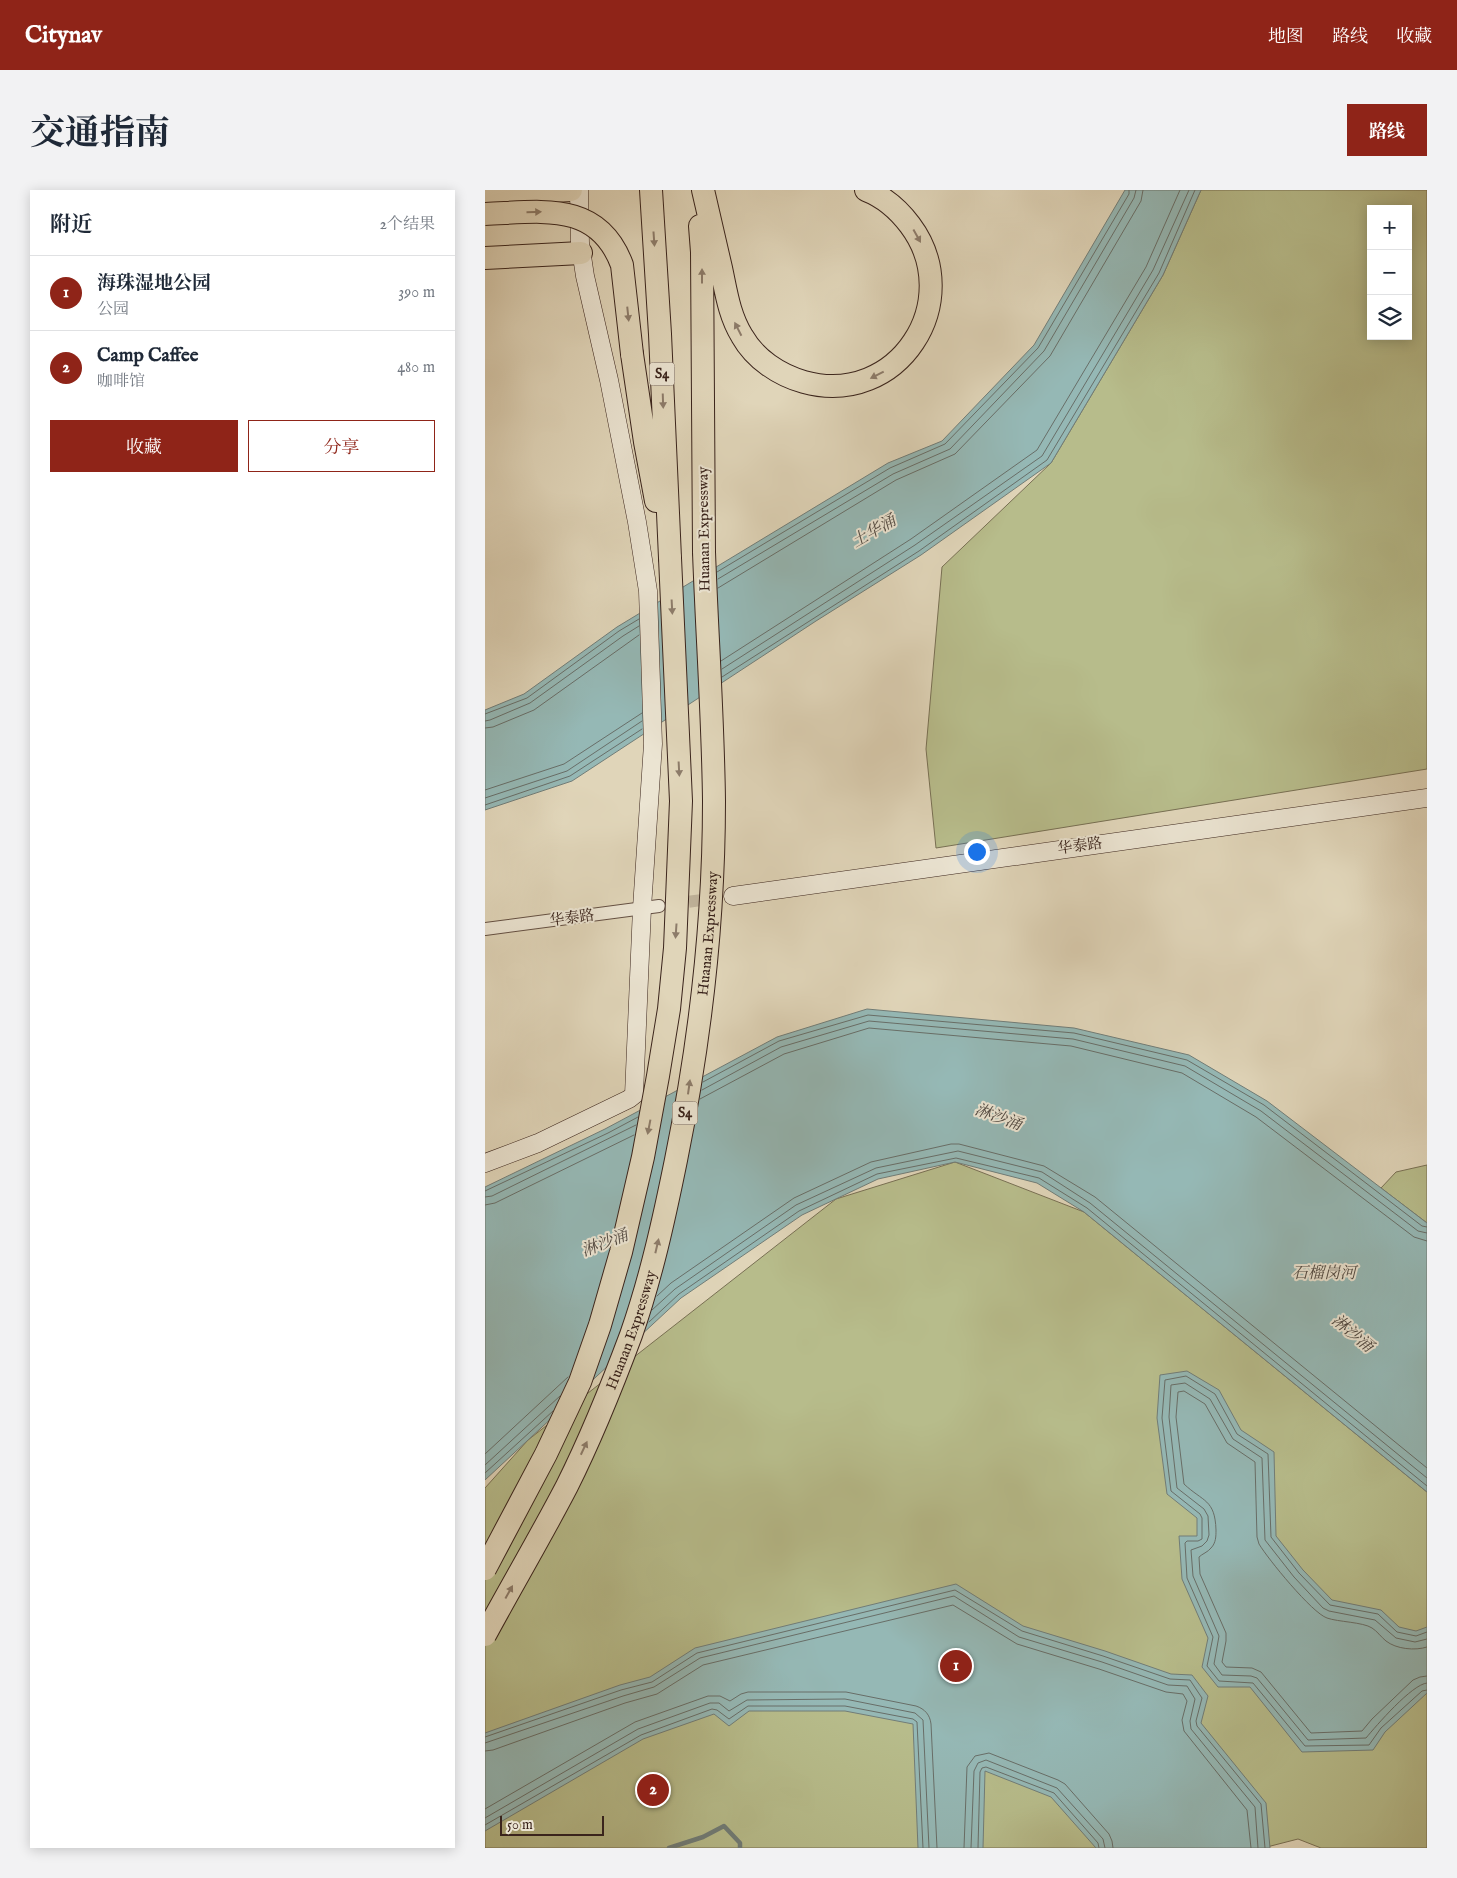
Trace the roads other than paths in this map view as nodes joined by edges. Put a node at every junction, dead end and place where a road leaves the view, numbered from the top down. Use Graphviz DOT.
graph roads {
  1 [pos="571,190"];
  2 [pos="579,190"];
  3 [pos="651,190"];
  4 [pos="697,190"];
  5 [pos="703,190"];
  6 [pos="485,194"];
  7 [pos="875,195"];
  8 [pos="485,214"];
  9 [pos="485,248"];
  10 [pos="581,248"];
  11 [pos="485,258"];
  12 [pos="669,558"];
  13 [pos="1427,798"];
  14 [pos="733,896"];
  15 [pos="650,907"];
  16 [pos="485,930"];
  17 [pos="485,1163"];
  18 [pos="485,1569"];
  19 [pos="485,1634"];
  1 -- 6 [label="highway"];
  2 -- 10 [label="street"];
  3 -- 12 [label="highway, Huanan Expressway / S4, one-way"];
  19 -- 4 [label="highway, Huanan Expressway / S4, one-way, bridge"];
  7 -- 5 [label="highway, one-way"];
  8 -- 12 [label="highway, one-way, bridge"];
  9 -- 10 [label="highway"];
  10 -- 11 [label="highway"];
  10 -- 15 [label="street"];
  12 -- 18 [label="highway, Huanan Expressway / S4, one-way, bridge"];
  13 -- 14 [label="street, 华泰路"];
  15 -- 16 [label="street, 华泰路"];
  15 -- 17 [label="street"];
}
